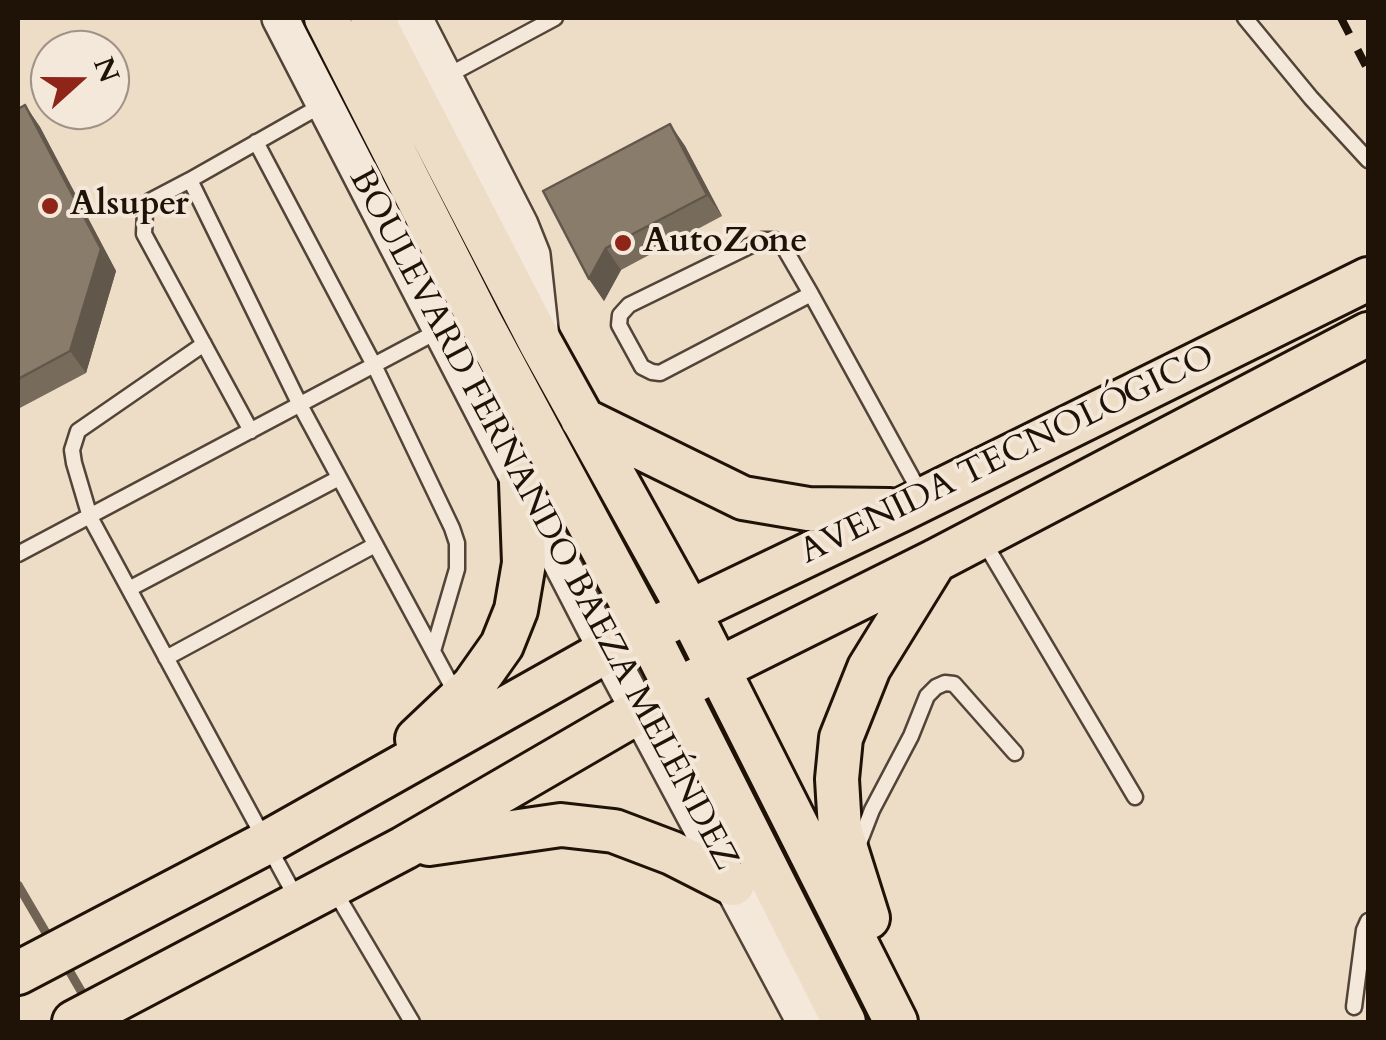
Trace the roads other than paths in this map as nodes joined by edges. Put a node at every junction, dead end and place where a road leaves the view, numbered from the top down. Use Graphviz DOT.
graph roads {
  1 [pos="280,18"];
  2 [pos="326,18"];
  3 [pos="372,18"];
  4 [pos="414,18"];
  5 [pos="555,18"];
  6 [pos="1245,18"];
  7 [pos="444,78"];
  8 [pos="324,104"];
  9 [pos="256,142"];
  10 [pos="1368,160"];
  11 [pos="190,180"];
  12 [pos="1368,280"];
  13 [pos="811,294"];
  14 [pos="441,330"];
  15 [pos="1368,334"];
  16 [pos="204,344"];
  17 [pos="541,344"];
  18 [pos="374,365"];
  19 [pos="300,405"];
  20 [pos="582,419"];
  21 [pos="251,431"];
  22 [pos="339,478"];
  23 [pos="521,482"];
  24 [pos="912,504"];
  25 [pos="90,516"];
  26 [pos="981,537"];
  27 [pos="375,545"];
  28 [pos="18,554"];
  29 [pos="935,561"];
  30 [pos="128,589"];
  31 [pos="689,611"];
  32 [pos="647,632"];
  33 [pos="434,651"];
  34 [pos="607,651"];
  35 [pos="166,658"];
  36 [pos="719,668"];
  37 [pos="460,700"];
  38 [pos="658,700"];
  39 [pos="1015,754"];
  40 [pos="393,773"];
  41 [pos="1135,796"];
  42 [pos="266,843"];
  43 [pos="404,848"];
  44 [pos="850,865"];
  45 [pos="732,884"];
  46 [pos="315,894"];
  47 [pos="1368,921"];
  48 [pos="18,973"];
  49 [pos="1354,1007"];
  50 [pos="74,1022"];
  51 [pos="412,1022"];
  52 [pos="805,1022"];
  53 [pos="844,1022"];
  54 [pos="900,1022"];
  1 -- 8 [label="street, BOULEVARD FERNANDO BAEZA MELÉNDEZ"];
  2 -- 32 [label="main road, BOULEVARD FERNANDO BAEZA MELÉNDEZ"];
  3 -- 17 [label="main road"];
  4 -- 7 [label="street"];
  5 -- 7 [label="lane"];
  6 -- 10 [label="lane"];
  7 -- 17 [label="street"];
  8 -- 9 [label="lane"];
  8 -- 14 [label="street, BOULEVARD FERNANDO BAEZA MELÉNDEZ"];
  9 -- 11 [label="lane"];
  9 -- 18 [label="lane"];
  11 -- 16 [label="lane"];
  11 -- 19 [label="lane"];
  12 -- 24 [label="main road, AVENIDA TECNOLÓGICO"];
  13 -- 13 [label="lane"];
  13 -- 24 [label="lane"];
  14 -- 18 [label="lane"];
  14 -- 23 [label="street, BOULEVARD FERNANDO BAEZA MELÉNDEZ"];
  15 -- 26 [label="main road, AVENIDA TECNOLÓGICO"];
  16 -- 21 [label="lane"];
  16 -- 25 [label="lane"];
  17 -- 20 [label="main road"];
  18 -- 19 [label="lane"];
  18 -- 33 [label="lane"];
  19 -- 21 [label="lane"];
  19 -- 22 [label="lane"];
  20 -- 24 [label="main road"];
  20 -- 31 [label="main road"];
  21 -- 25 [label="lane"];
  22 -- 27 [label="lane"];
  22 -- 30 [label="lane"];
  23 -- 34 [label="street, BOULEVARD FERNANDO BAEZA MELÉNDEZ"];
  23 -- 37 [label="main road"];
  24 -- 31 [label="main road, AVENIDA TECNOLÓGICO"];
  25 -- 28 [label="lane"];
  25 -- 30 [label="lane"];
  26 -- 29 [label="main road, AVENIDA TECNOLÓGICO"];
  26 -- 41 [label="lane"];
  27 -- 33 [label="lane"];
  27 -- 35 [label="lane"];
  29 -- 36 [label="main road, AVENIDA TECNOLÓGICO"];
  29 -- 44 [label="main road"];
  30 -- 35 [label="lane"];
  31 -- 32 [label="main road, AVENIDA TECNOLÓGICO"];
  31 -- 36 [label="main road"];
  32 -- 34 [label="main road, AVENIDA TECNOLÓGICO"];
  32 -- 38 [label="main road, BOULEVARD FERNANDO BAEZA MELÉNDEZ"];
  33 -- 37 [label="lane"];
  34 -- 38 [label="street, BOULEVARD FERNANDO BAEZA MELÉNDEZ"];
  34 -- 40 [label="main road, AVENIDA TECNOLÓGICO"];
  35 -- 42 [label="lane"];
  36 -- 38 [label="main road, AVENIDA TECNOLÓGICO"];
  36 -- 54 [label="main road"];
  37 -- 40 [label="main road"];
  38 -- 43 [label="main road, AVENIDA TECNOLÓGICO"];
  38 -- 45 [label="street, BOULEVARD FERNANDO BAEZA MELÉNDEZ"];
  38 -- 53 [label="main road, BOULEVARD FERNANDO BAEZA MELÉNDEZ"];
  39 -- 44 [label="lane"];
  40 -- 42 [label="main road, AVENIDA TECNOLÓGICO"];
  42 -- 46 [label="lane"];
  42 -- 48 [label="main road, AVENIDA TECNOLÓGICO"];
  43 -- 45 [label="main road"];
  43 -- 46 [label="main road, AVENIDA TECNOLÓGICO"];
  44 -- 54 [label="main road"];
  45 -- 52 [label="street, BOULEVARD FERNANDO BAEZA MELÉNDEZ"];
  46 -- 50 [label="main road, AVENIDA TECNOLÓGICO"];
  46 -- 51 [label="lane"];
  47 -- 49 [label="lane"];
}
